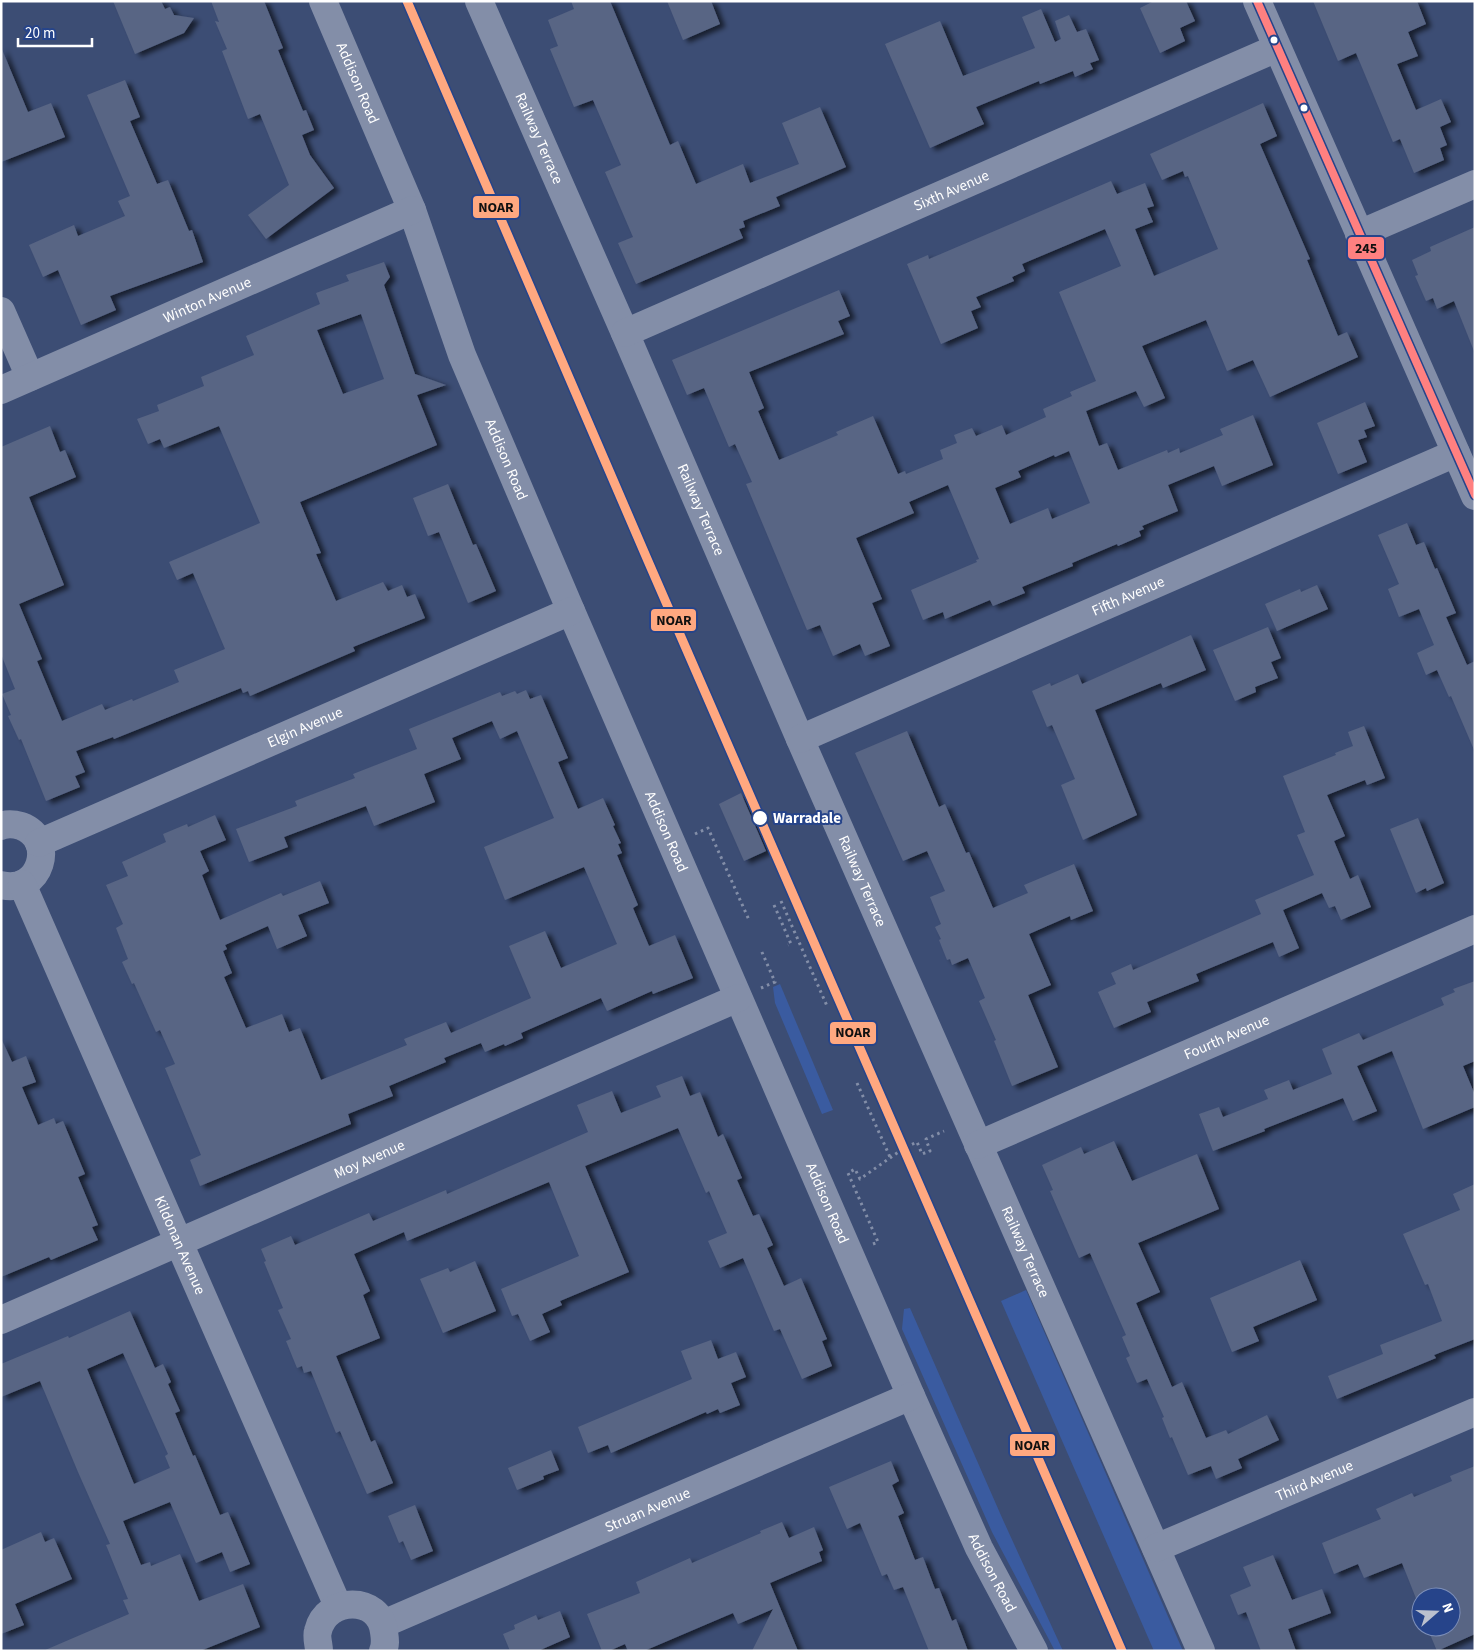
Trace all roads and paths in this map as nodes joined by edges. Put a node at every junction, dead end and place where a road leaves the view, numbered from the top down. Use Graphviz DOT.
graph roads {
  1 [pos="323,1"];
  2 [pos="480,1"];
  3 [pos="1257,1"];
  4 [pos="1277,48"];
  5 [pos="1475,184"];
  6 [pos="412,210"];
  7 [pos="1359,234"];
  8 [pos="1,311"];
  9 [pos="625,333"];
  10 [pos="30,378"];
  11 [pos="1,390"];
  12 [pos="1456,453"];
  13 [pos="1475,496"];
  14 [pos="571,611"];
  15 [pos="800,739"];
  16 [pos="1,826"];
  17 [pos="39,843"];
  18 [pos="672,844"];
  19 [pos="12,885"];
  20 [pos="781,901"];
  21 [pos="774,905"];
  22 [pos="749,920"];
  23 [pos="1475,929"];
  24 [pos="788,945"];
  25 [pos="761,950"];
  26 [pos="738,998"];
  27 [pos="827,1006"];
  28 [pos="856,1083"];
  29 [pos="947,1130"];
  30 [pos="978,1145"];
  31 [pos="890,1157"];
  32 [pos="853,1185"];
  33 [pos="178,1242"];
  34 [pos="1,1320"];
  35 [pos="911,1396"];
  36 [pos="1475,1412"];
  37 [pos="1156,1548"];
  38 [pos="338,1606"];
  39 [pos="383,1624"];
  40 [pos="319,1651"];
  41 [pos="383,1651"];
  42 [pos="1034,1651"];
  43 [pos="1201,1651"];
  1 -- 6 [label="street, Addison Road"];
  2 -- 9 [label="street, Railway Terrace"];
  3 -- 4 [label="street"];
  4 -- 7 [label="street"];
  4 -- 9 [label="street, Sixth Avenue"];
  5 -- 7 [label="street"];
  6 -- 10 [label="street, Winton Avenue"];
  6 -- 14 [label="street, Addison Road"];
  7 -- 12 [label="street"];
  8 -- 10 [label="street"];
  9 -- 15 [label="street, Railway Terrace"];
  10 -- 11 [label="street, Winton Avenue"];
  12 -- 13 [label="street"];
  12 -- 15 [label="street, Fifth Avenue"];
  14 -- 17 [label="street, Elgin Avenue"];
  14 -- 18 [label="street, Addison Road"];
  15 -- 30 [label="street, Railway Terrace"];
  16 -- 17 [label="street"];
  17 -- 19 [label="street"];
  18 -- 22 [label="path"];
  18 -- 26 [label="street, Addison Road"];
  19 -- 33 [label="street, Kildonan Avenue"];
  20 -- 27 [label="path"];
  21 -- 24 [label="path"];
  23 -- 30 [label="street, Fourth Avenue"];
  25 -- 26 [label="path"];
  26 -- 33 [label="street, Moy Avenue"];
  26 -- 35 [label="street, Addison Road"];
  28 -- 31 [label="path"];
  29 -- 31 [label="path"];
  30 -- 37 [label="street, Railway Terrace"];
  31 -- 32 [label="path"];
  33 -- 34 [label="street, Moy Avenue"];
  33 -- 38 [label="street, Kildonan Avenue"];
  35 -- 39 [label="street, Struan Avenue"];
  35 -- 42 [label="street, Addison Road"];
  36 -- 37 [label="street, Third Avenue"];
  37 -- 43 [label="street, Railway Terrace"];
  38 -- 39 [label="street"];
  38 -- 40 [label="street"];
  39 -- 41 [label="street"];
}
